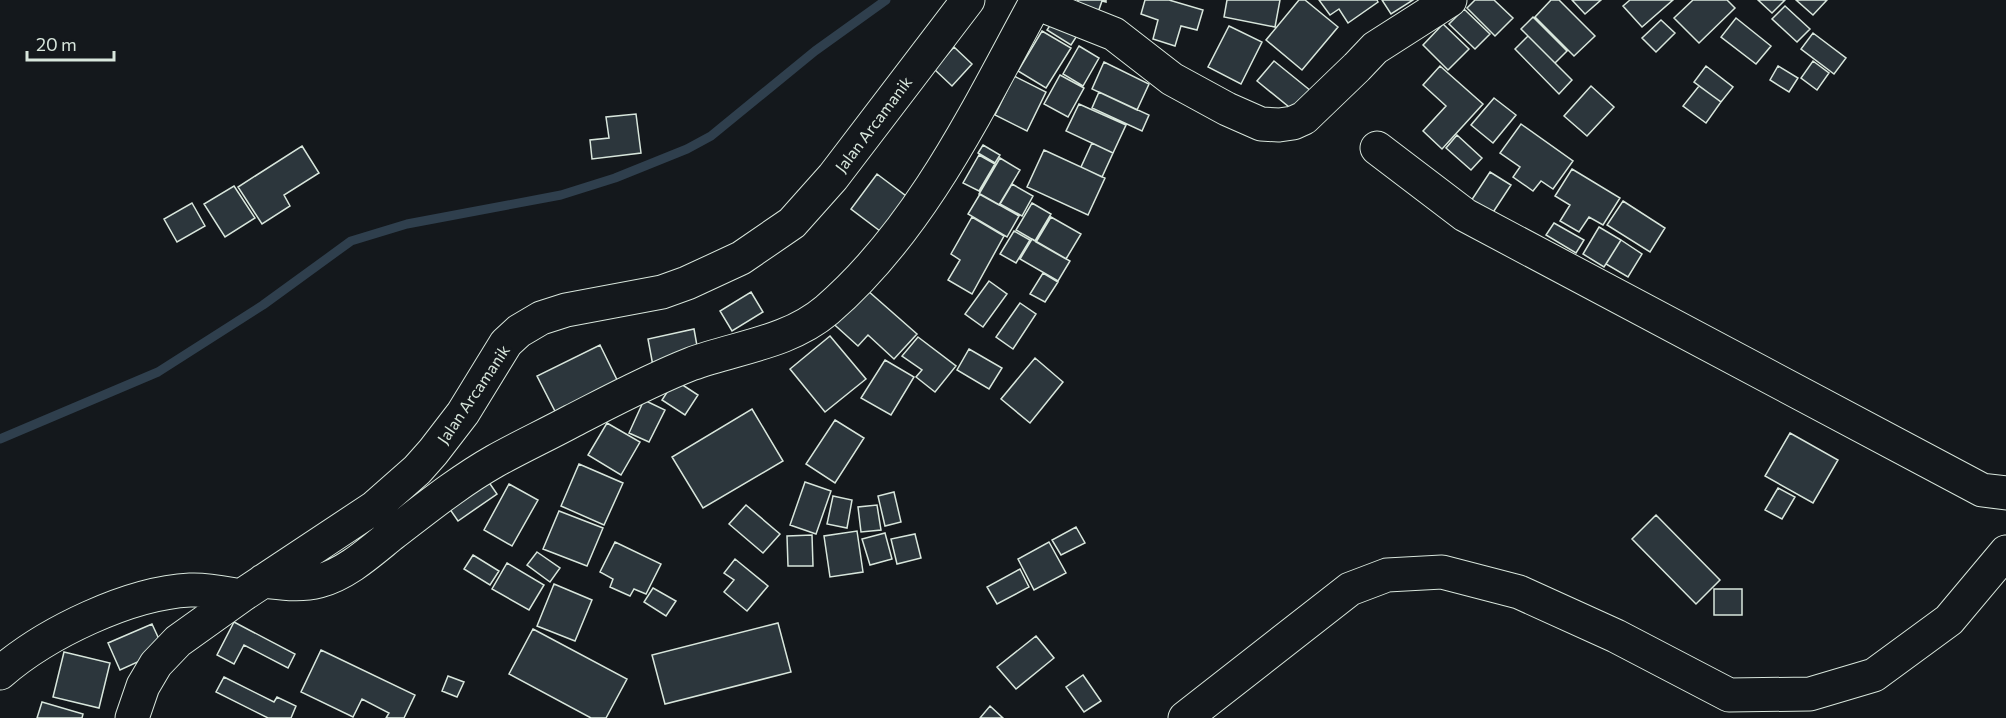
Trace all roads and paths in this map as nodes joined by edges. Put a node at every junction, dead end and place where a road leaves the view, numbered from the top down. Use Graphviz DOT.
graph roads {
  1 [pos="968,0"];
  2 [pos="1450,0"];
  3 [pos="1037,1"];
  4 [pos="1377,148"];
  5 [pos="2006,493"];
  6 [pos="2004,557"];
  7 [pos="252,588"];
  8 [pos="0,673"];
  9 [pos="132,718"];
  10 [pos="1185,718"];
  1 -- 7 [label="street, Jalan Arcamanik"];
  2 -- 3 [label="street"];
  3 -- 7 [label="street"];
  4 -- 5 [label="street"];
  6 -- 10 [label="street"];
  7 -- 8 [label="street"];
  7 -- 9 [label="street, Jalan Arcamanik"];
}
